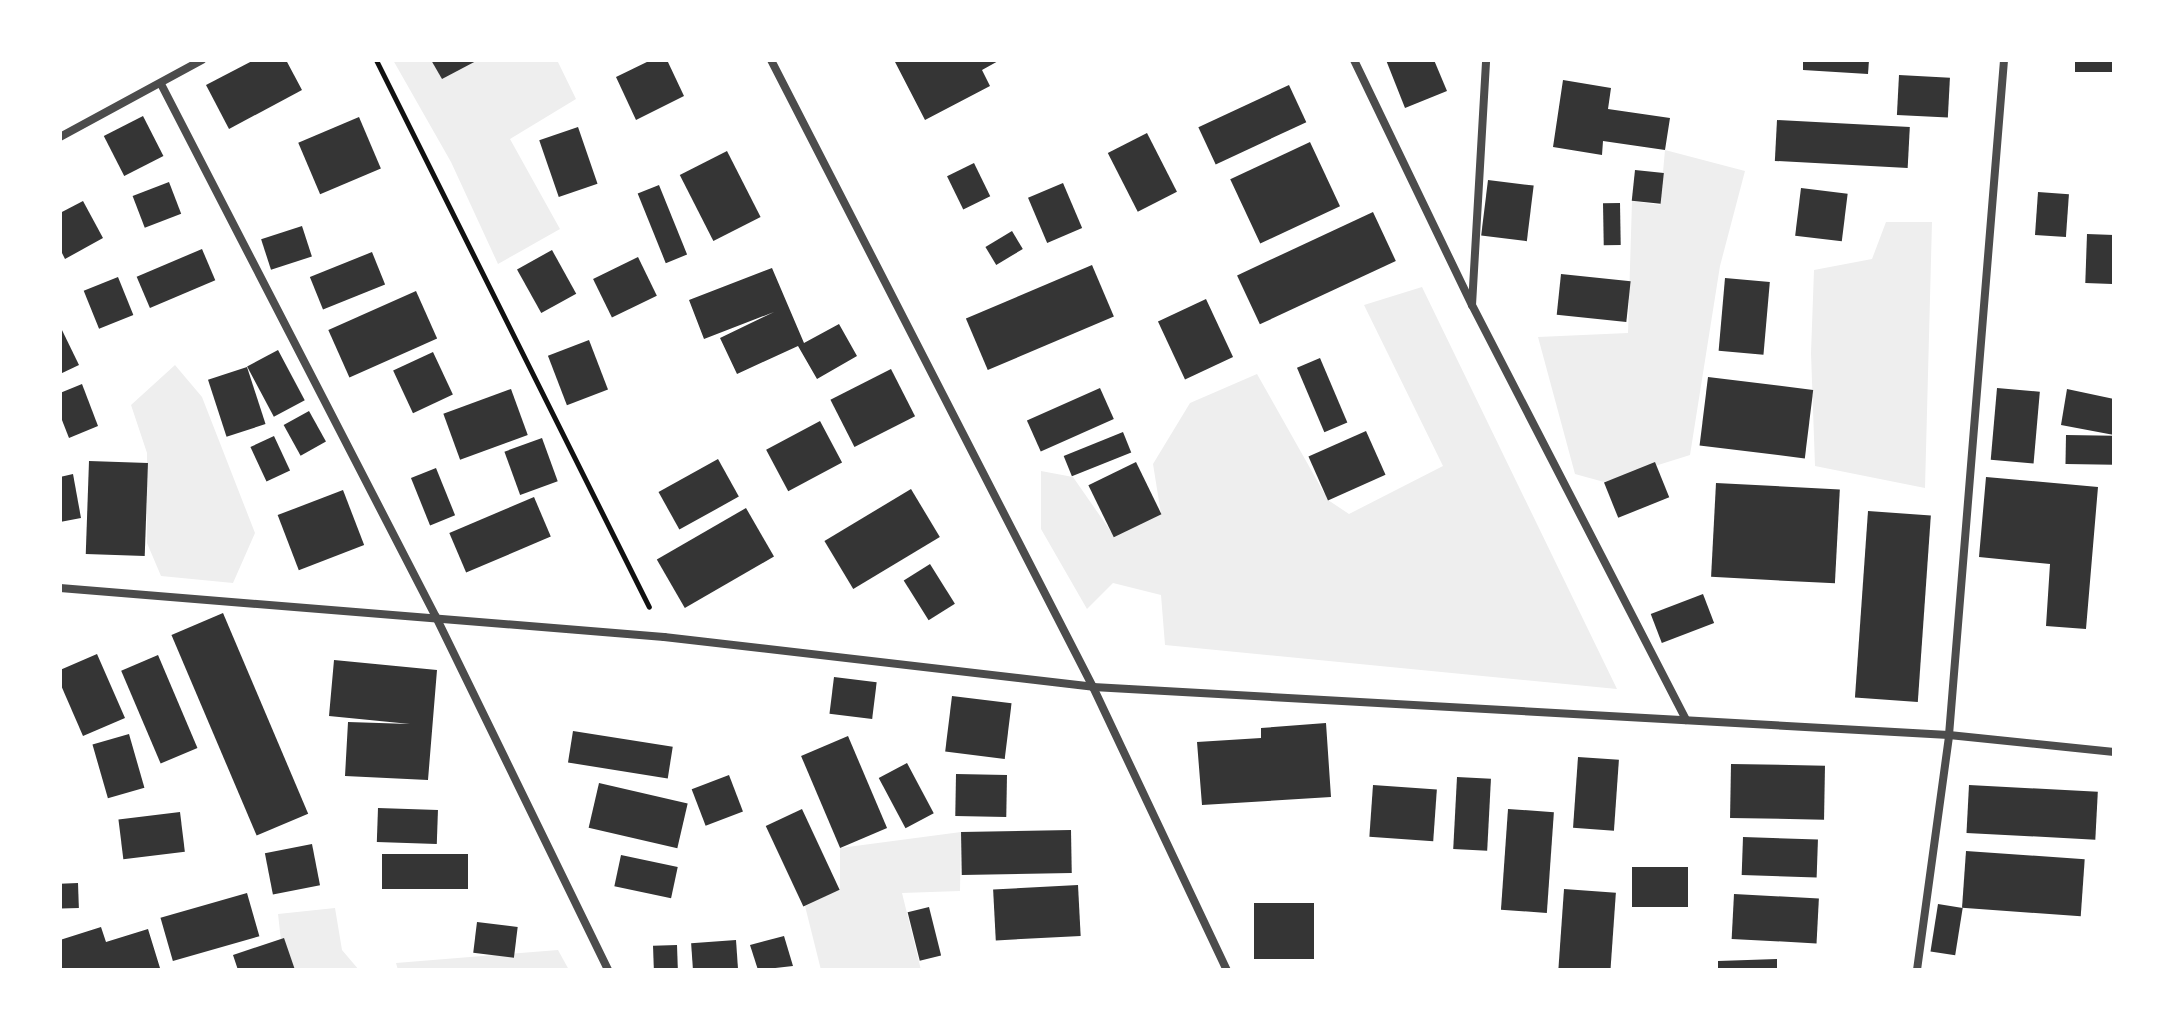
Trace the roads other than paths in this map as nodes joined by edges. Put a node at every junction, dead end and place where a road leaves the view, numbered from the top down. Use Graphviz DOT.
graph roads {
  1 [pos="202,60"];
  2 [pos="771,60"];
  3 [pos="1354,60"];
  4 [pos="1486,60"];
  5 [pos="2004,60"];
  6 [pos="161,84"];
  7 [pos="60,137"];
  8 [pos="1472,305"];
  9 [pos="60,588"];
  10 [pos="436,617"];
  11 [pos="1093,687"];
  12 [pos="1686,720"];
  13 [pos="1949,735"];
  14 [pos="2114,752"];
  15 [pos="608,970"];
  16 [pos="1227,970"];
  17 [pos="1917,970"];
  1 -- 6 [label="street"];
  2 -- 11 [label="street"];
  3 -- 8 [label="street"];
  4 -- 8 [label="street"];
  5 -- 13 [label="street"];
  6 -- 7 [label="street"];
  6 -- 10 [label="street"];
  8 -- 12 [label="street"];
  9 -- 10 [label="street"];
  10 -- 11 [label="street"];
  10 -- 15 [label="street"];
  11 -- 12 [label="street"];
  11 -- 16 [label="street"];
  12 -- 13 [label="street"];
  13 -- 14 [label="street"];
  13 -- 17 [label="street"];
}
